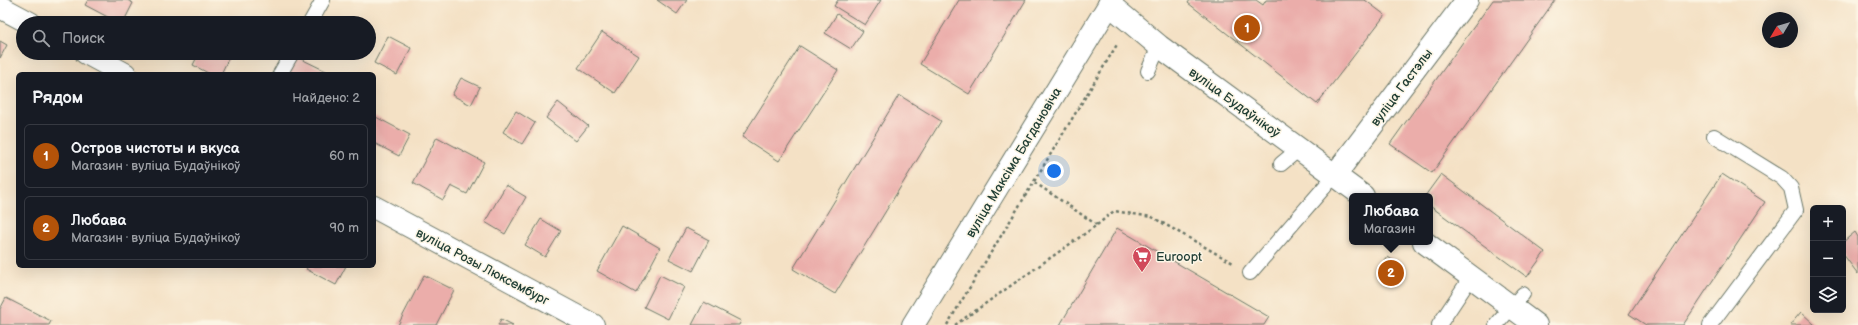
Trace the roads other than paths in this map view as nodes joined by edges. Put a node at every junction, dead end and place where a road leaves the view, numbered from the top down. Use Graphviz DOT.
graph roads {
  1 [pos="323,0"];
  2 [pos="1467,0"];
  3 [pos="1111,2"];
  4 [pos="0,7"];
  5 [pos="17,16"];
  6 [pos="314,16"];
  7 [pos="1159,46"];
  8 [pos="99,60"];
  9 [pos="288,60"];
  10 [pos="1148,71"];
  11 [pos="121,72"];
  12 [pos="281,72"];
  13 [pos="1714,136"];
  14 [pos="1299,149"];
  15 [pos="1281,164"];
  16 [pos="1335,175"];
  17 [pos="1359,193"];
  18 [pos="376,208"];
  19 [pos="1428,245"];
  20 [pos="1250,273"];
  21 [pos="1471,277"];
  22 [pos="1523,294"];
  23 [pos="593,325"];
  24 [pos="914,325"];
  25 [pos="1439,325"];
  26 [pos="1496,325"];
  27 [pos="1536,325"];
  28 [pos="1710,325"];
  1 -- 6 [label="lane"];
  2 -- 16 [label="street, вуліца Гастэлы"];
  3 -- 7 [label="street, вуліца Будаўнікоў"];
  3 -- 24 [label="street, вуліца Максіма Багдановіча"];
  4 -- 5 [label="street"];
  7 -- 10 [label="lane"];
  7 -- 14 [label="street, вуліца Будаўнікоў"];
  8 -- 11 [label="street"];
  9 -- 12 [label="lane"];
  13 -- 28 [label="lane"];
  14 -- 15 [label="lane"];
  14 -- 16 [label="street, вуліца Будаўнікоў"];
  16 -- 17 [label="street, вуліца Будаўнікоў"];
  16 -- 20 [label="lane"];
  18 -- 23 [label="street, вуліца Розы Люксембург"];
  19 -- 21 [label="street"];
  21 -- 25 [label="lane"];
  21 -- 27 [label="street"];
  22 -- 26 [label="lane"];
}
